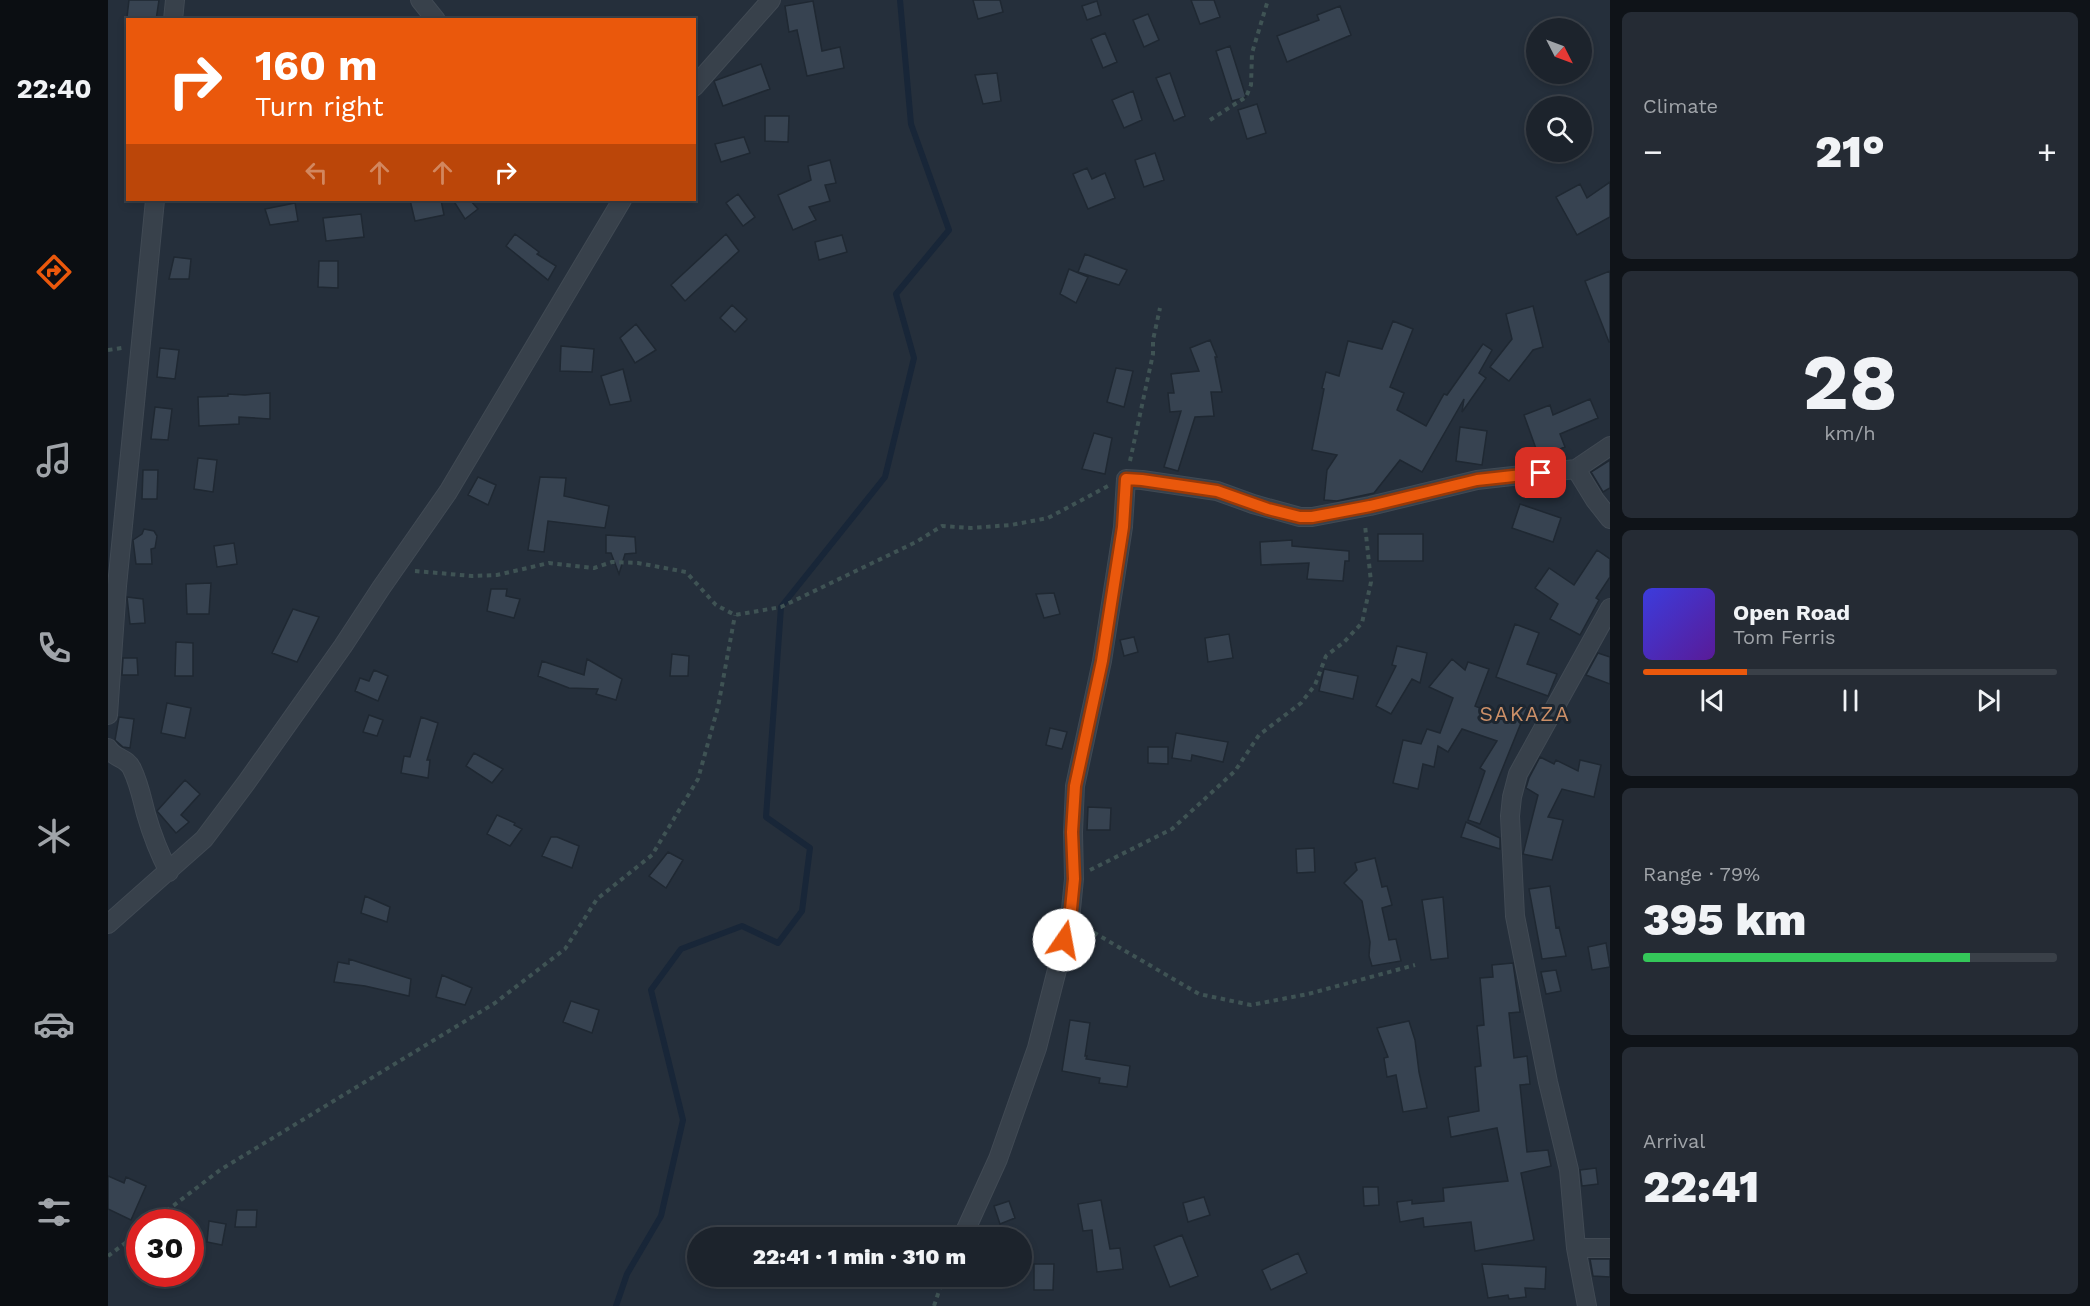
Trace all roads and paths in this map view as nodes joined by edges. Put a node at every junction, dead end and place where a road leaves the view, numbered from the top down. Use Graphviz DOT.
graph roads {
  1 [pos="175,0"];
  2 [pos="420,0"];
  3 [pos="771,0"];
  4 [pos="1268,0"];
  5 [pos="173,18"];
  6 [pos="434,18"];
  7 [pos="696,85"];
  8 [pos="1210,120"];
  9 [pos="155,201"];
  10 [pos="621,201"];
  11 [pos="1160,308"];
  12 [pos="1610,446"];
  13 [pos="1576,469"];
  14 [pos="1126,479"];
  15 [pos="1362,507"];
  16 [pos="1610,519"];
  17 [pos="394,569"];
  18 [pos="1610,608"];
  19 [pos="735,615"];
  20 [pos="108,715"];
  21 [pos="108,748"];
  22 [pos="169,872"];
  23 [pos="1074,879"];
  24 [pos="1070,919"];
  25 [pos="108,924"];
  26 [pos="1415,965"];
  27 [pos="169,1209"];
  28 [pos="967,1227"];
  29 [pos="126,1242"];
  30 [pos="1576,1248"];
  31 [pos="1610,1248"];
  32 [pos="108,1256"];
  33 [pos="940,1287"];
  34 [pos="934,1306"];
  35 [pos="1587,1306"];
  1 -- 5 [label="street"];
  2 -- 6 [label="street"];
  3 -- 7 [label="street"];
  4 -- 8 [label="path"];
  9 -- 20 [label="street"];
  10 -- 17 [label="street"];
  11 -- 14 [label="path"];
  12 -- 13 [label="street"];
  13 -- 15 [label="street"];
  13 -- 16 [label="street"];
  14 -- 15 [label="street"];
  14 -- 19 [label="path"];
  14 -- 23 [label="street"];
  15 -- 23 [label="path"];
  17 -- 19 [label="path"];
  17 -- 22 [label="street"];
  18 -- 30 [label="street"];
  19 -- 27 [label="path"];
  21 -- 22 [label="street"];
  22 -- 25 [label="street"];
  23 -- 24 [label="street"];
  24 -- 26 [label="path"];
  24 -- 28 [label="street"];
  29 -- 32 [label="path"];
  30 -- 31 [label="street"];
  30 -- 35 [label="street"];
  33 -- 34 [label="path"];
}
